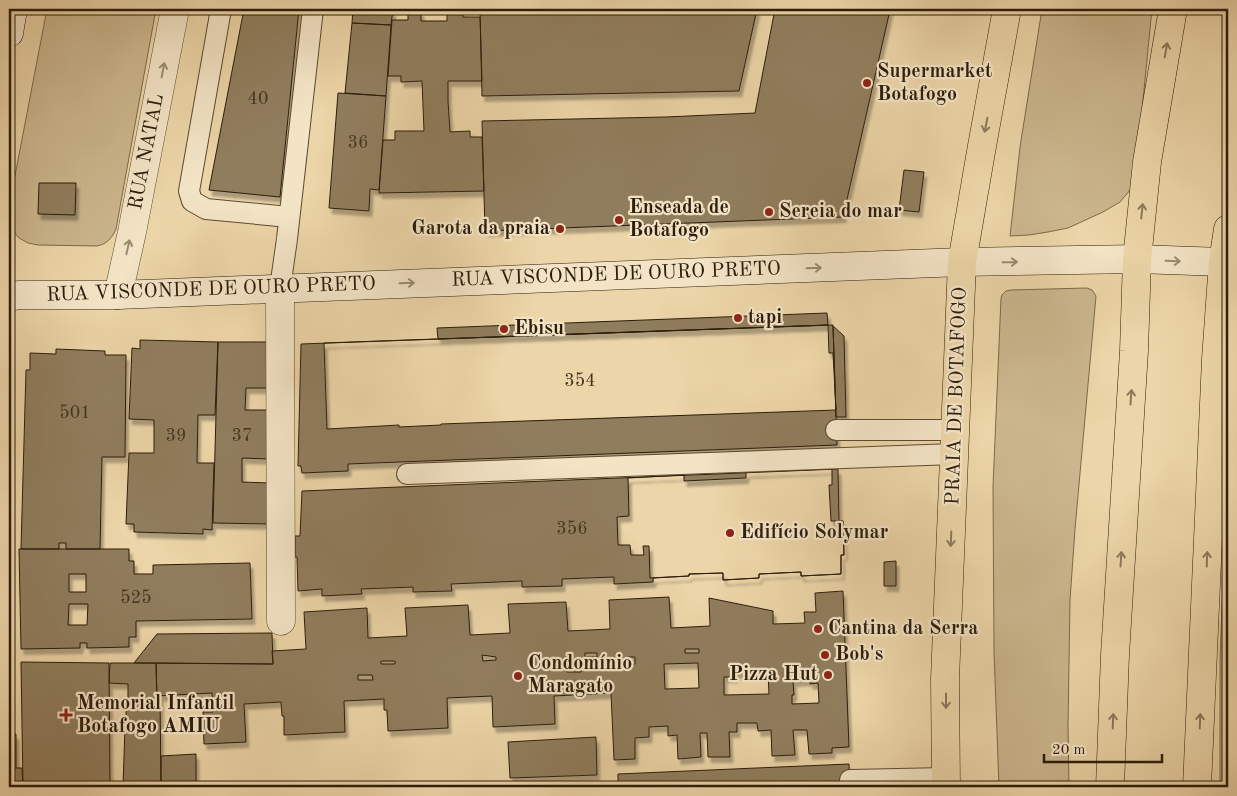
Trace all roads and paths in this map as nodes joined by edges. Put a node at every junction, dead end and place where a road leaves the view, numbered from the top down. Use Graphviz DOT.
graph roads {
  1 [pos="13,9"];
  2 [pos="175,9"];
  3 [pos="221,9"];
  4 [pos="313,9"];
  5 [pos="1007,9"];
  6 [pos="1173,9"];
  7 [pos="9,33"];
  8 [pos="289,217"];
  9 [pos="1228,229"];
  10 [pos="1137,259"];
  11 [pos="962,262"];
  12 [pos="1223,262"];
  13 [pos="280,288"];
  14 [pos="118,294"];
  15 [pos="9,297"];
  16 [pos="836,430"];
  17 [pos="955,442"];
  18 [pos="407,474"];
  19 [pos="281,621"];
  20 [pos="850,780"];
  21 [pos="946,783"];
  22 [pos="1110,787"];
  23 [pos="1197,787"];
  1 -- 7 [label="street"];
  14 -- 2 [label="street, RUA NATAL, one-way"];
  3 -- 8 [label="lane"];
  4 -- 8 [label="lane"];
  5 -- 11 [label="main road, PRAIA DE BOTAFOGO, one-way"];
  10 -- 6 [label="main road, one-way"];
  8 -- 13 [label="lane"];
  9 -- 12 [label="main road"];
  11 -- 10 [label="street, RUA VISCONDE DE OURO PRETO, one-way"];
  10 -- 12 [label="street, RUA VISCONDE DE OURO PRETO, one-way"];
  22 -- 10 [label="main road, one-way"];
  13 -- 11 [label="street, RUA VISCONDE DE OURO PRETO, one-way"];
  11 -- 17 [label="main road, PRAIA DE BOTAFOGO"];
  23 -- 12 [label="main road, one-way"];
  13 -- 14 [label="street, RUA VISCONDE DE OURO PRETO"];
  13 -- 19 [label="street"];
  14 -- 15 [label="street, RUA VISCONDE DE OURO PRETO"];
  16 -- 17 [label="lane"];
  17 -- 18 [label="lane"];
  17 -- 21 [label="main road, PRAIA DE BOTAFOGO, one-way"];
  20 -- 21 [label="lane"];
}
